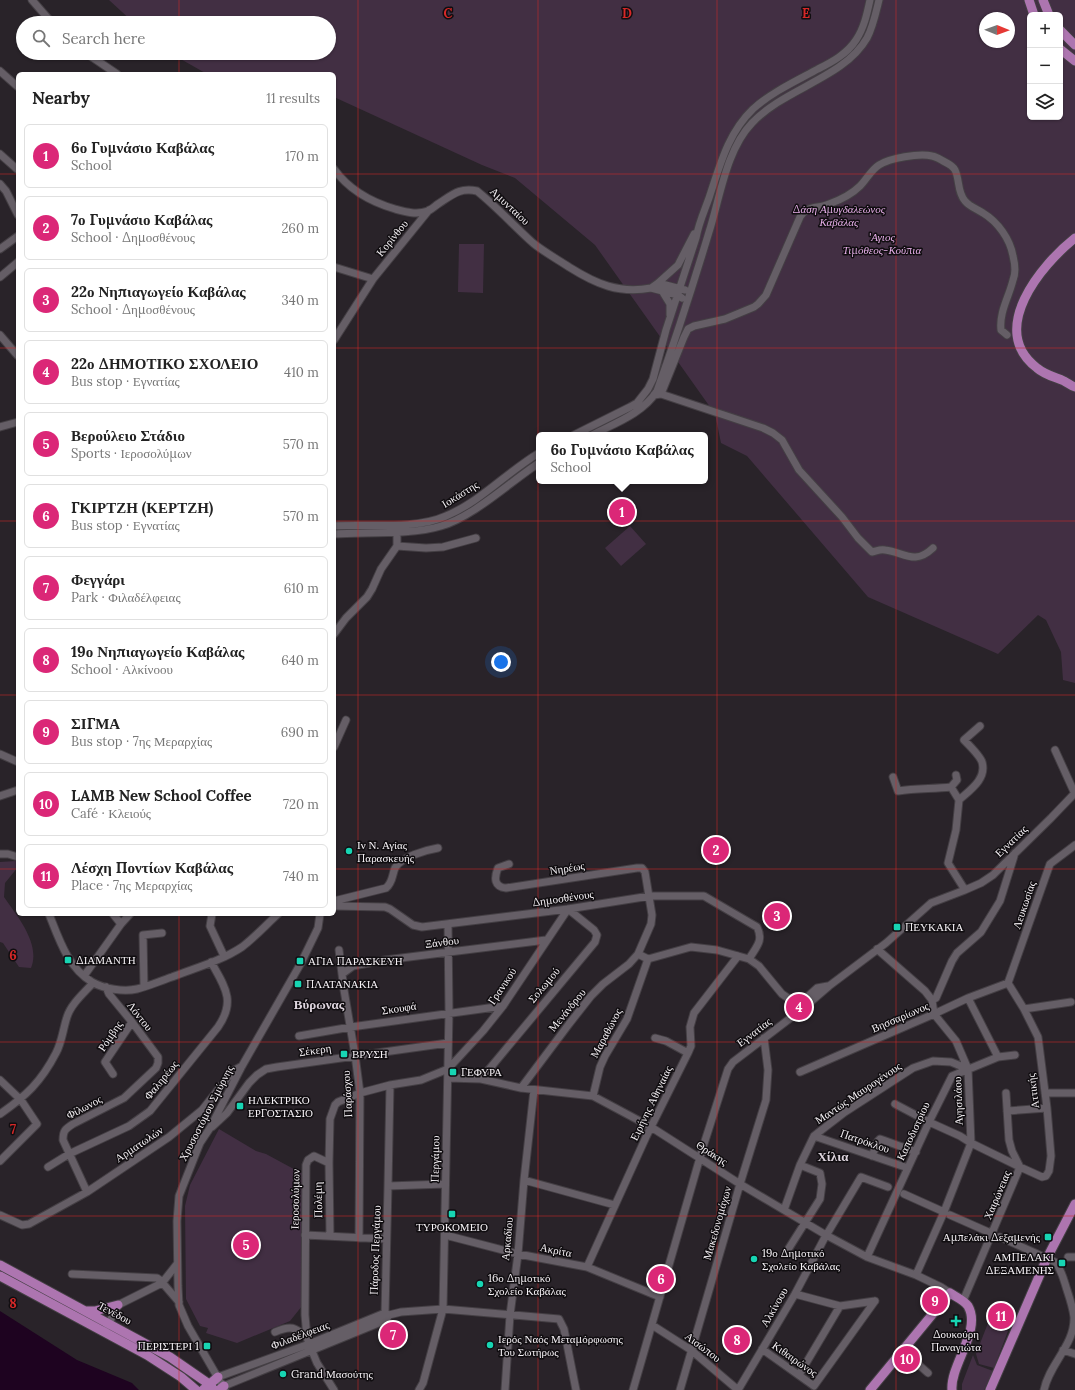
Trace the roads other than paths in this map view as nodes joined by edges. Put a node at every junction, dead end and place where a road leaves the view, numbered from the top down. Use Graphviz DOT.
graph roads {
  1 [pos="32,0"];
  2 [pos="870,0"];
  3 [pos="879,0"];
  4 [pos="1029,0"];
  5 [pos="1042,0"];
  6 [pos="1033,12"];
  7 [pos="1048,12"];
  8 [pos="46,16"];
  9 [pos="1063,33"];
  10 [pos="1075,45"];
  11 [pos="1063,51"];
  12 [pos="96,60"];
  13 [pos="1075,61"];
  14 [pos="0,71"];
  15 [pos="113,72"];
  16 [pos="16,85"];
  17 [pos="0,154"];
  18 [pos="16,168"];
  19 [pos="336,171"];
  20 [pos="0,184"];
  21 [pos="429,210"];
  22 [pos="16,211"];
  23 [pos="696,230"];
  24 [pos="16,237"];
  25 [pos="1075,238"];
  26 [pos="0,249"];
  27 [pos="16,264"];
  28 [pos="336,268"];
  29 [pos="0,277"];
  30 [pos="373,279"];
  31 [pos="658,283"];
  32 [pos="651,288"];
  33 [pos="662,291"];
  34 [pos="679,292"];
  35 [pos="690,293"];
  36 [pos="687,301"];
  37 [pos="669,322"];
  38 [pos="1007,334"];
  39 [pos="0,335"];
  40 [pos="336,337"];
  41 [pos="16,354"];
  42 [pos="1075,387"];
  43 [pos="657,394"];
  44 [pos="16,423"];
  45 [pos="0,427"];
  46 [pos="580,432"];
  47 [pos="598,432"];
  48 [pos="536,455"];
  49 [pos="536,465"];
  50 [pos="336,526"];
  51 [pos="397,528"];
  52 [pos="336,534"];
  53 [pos="476,538"];
  54 [pos="398,546"];
  55 [pos="934,548"];
  56 [pos="336,631"];
  57 [pos="346,720"];
  58 [pos="980,726"];
  59 [pos="336,742"];
  60 [pos="1055,750"];
  61 [pos="0,754"];
  62 [pos="16,761"];
  63 [pos="956,775"];
  64 [pos="894,777"];
  65 [pos="951,786"];
  66 [pos="16,791"];
  67 [pos="1075,794"];
  68 [pos="0,796"];
  69 [pos="959,800"];
  70 [pos="1075,845"];
  71 [pos="438,848"];
  72 [pos="1016,851"];
  73 [pos="0,854"];
  74 [pos="16,856"];
  75 [pos="509,864"];
  76 [pos="965,890"];
  77 [pos="650,896"];
  78 [pos="336,900"];
  79 [pos="336,906"];
  80 [pos="568,909"];
  81 [pos="50,916"];
  82 [pos="115,916"];
  83 [pos="128,916"];
  84 [pos="212,916"];
  85 [pos="276,916"];
  86 [pos="320,916"];
  87 [pos="121,924"];
  88 [pos="448,924"];
  89 [pos="162,933"];
  90 [pos="546,940"];
  91 [pos="339,950"];
  92 [pos="877,950"];
  93 [pos="449,952"];
  94 [pos="638,954"];
  95 [pos="224,956"];
  96 [pos="738,956"];
  97 [pos="648,959"];
  98 [pos="749,959"];
  99 [pos="211,962"];
  100 [pos="342,974"];
  101 [pos="84,976"];
  102 [pos="93,983"];
  103 [pos="1008,983"];
  104 [pos="828,986"];
  105 [pos="106,987"];
  106 [pos="144,987"];
  107 [pos="968,998"];
  108 [pos="932,1000"];
  109 [pos="1071,1002"];
  110 [pos="503,1006"];
  111 [pos="1024,1009"];
  112 [pos="449,1012"];
  113 [pos="934,1014"];
  114 [pos="132,1022"];
  115 [pos="351,1026"];
  116 [pos="299,1036"];
  117 [pos="656,1038"];
  118 [pos="764,1038"];
  119 [pos="448,1043"];
  120 [pos="688,1053"];
  121 [pos="1015,1055"];
  122 [pos="355,1056"];
  123 [pos="158,1057"];
  124 [pos="998,1057"];
  125 [pos="242,1066"];
  126 [pos="448,1069"];
  127 [pos="968,1069"];
  128 [pos="800,1072"];
  129 [pos="113,1074"];
  130 [pos="448,1078"];
  131 [pos="481,1079"];
  132 [pos="0,1080"];
  133 [pos="390,1085"];
  134 [pos="521,1088"];
  135 [pos="534,1090"];
  136 [pos="360,1093"];
  137 [pos="1045,1093"];
  138 [pos="1075,1093"];
  139 [pos="1006,1094"];
  140 [pos="593,1096"];
  141 [pos="21,1100"];
  142 [pos="895,1104"];
  143 [pos="1047,1108"];
  144 [pos="1007,1111"];
  145 [pos="0,1114"];
  146 [pos="929,1122"];
  147 [pos="651,1127"];
  148 [pos="210,1128"];
  149 [pos="814,1136"];
  150 [pos="971,1143"];
  151 [pos="916,1152"];
  152 [pos="69,1154"];
  153 [pos="872,1156"];
  154 [pos="700,1158"];
  155 [pos="0,1161"];
  156 [pos="329,1163"];
  157 [pos="800,1165"];
  158 [pos="48,1167"];
  159 [pos="1020,1167"];
  160 [pos="908,1168"];
  161 [pos="524,1180"];
  162 [pos="445,1184"];
  163 [pos="740,1184"];
  164 [pos="388,1186"];
  165 [pos="888,1187"];
  166 [pos="87,1192"];
  167 [pos="904,1194"];
  168 [pos="1075,1204"];
  169 [pos="615,1205"];
  170 [pos="784,1210"];
  171 [pos="947,1213"];
  172 [pos="0,1215"];
  173 [pos="806,1223"];
  174 [pos="305,1235"];
  175 [pos="445,1235"];
  176 [pos="826,1235"];
  177 [pos="996,1235"];
  178 [pos="330,1236"];
  179 [pos="359,1238"];
  180 [pos="386,1239"];
  181 [pos="789,1248"];
  182 [pos="518,1254"];
  183 [pos="867,1257"];
  184 [pos="1047,1258"];
  185 [pos="177,1264"];
  186 [pos="0,1265"];
  187 [pos="587,1267"];
  188 [pos="72,1274"];
  189 [pos="916,1275"];
  190 [pos="0,1276"];
  191 [pos="162,1283"];
  192 [pos="950,1293"];
  193 [pos="795,1294"];
  194 [pos="660,1297"];
  195 [pos="963,1301"];
  196 [pos="179,1302"];
  197 [pos="118,1305"];
  198 [pos="840,1306"];
  199 [pos="443,1309"];
  200 [pos="85,1311"];
  201 [pos="387,1314"];
  202 [pos="510,1315"];
  203 [pos="109,1323"];
  204 [pos="652,1325"];
  205 [pos="104,1332"];
  206 [pos="275,1332"];
  207 [pos="309,1345"];
  208 [pos="762,1349"];
  209 [pos="691,1350"];
  210 [pos="902,1350"];
  211 [pos="1063,1350"];
  212 [pos="1075,1354"];
  213 [pos="928,1373"];
  214 [pos="799,1375"];
  215 [pos="218,1377"];
  216 [pos="209,1388"];
  217 [pos="223,1389"];
  218 [pos="196,1390"];
  219 [pos="334,1390"];
  220 [pos="419,1390"];
  221 [pos="505,1390"];
  222 [pos="576,1390"];
  223 [pos="633,1390"];
  224 [pos="680,1390"];
  225 [pos="738,1390"];
  226 [pos="870,1390"];
  227 [pos="952,1390"];
  228 [pos="990,1390"];
  229 [pos="1044,1390"];
  1 -- 8 [label="street"];
  2 -- 23 [label="street"];
  3 -- 35 [label="street"];
  4 -- 6 [label="main road"];
  5 -- 7 [label="main road"];
  9 -- 10 [label="main road"];
  11 -- 13 [label="main road"];
  12 -- 15 [label="street"];
  14 -- 16 [label="street"];
  17 -- 18 [label="street"];
  19 -- 21 [label="street, Αμυνταίου"];
  20 -- 22 [label="street"];
  21 -- 30 [label="street, Κορίνθου"];
  21 -- 32 [label="street, Αμυνταίου"];
  23 -- 31 [label="street"];
  23 -- 34 [label="street"];
  24 -- 26 [label="street"];
  25 -- 42 [label="main road"];
  27 -- 29 [label="street"];
  28 -- 30 [label="street"];
  30 -- 40 [label="street, Κορίνθου"];
  31 -- 32 [label="street"];
  31 -- 34 [label="street, Αμυνταίου"];
  32 -- 33 [label="street, Αμυνταίου"];
  33 -- 34 [label="street, Αμυνταίου"];
  33 -- 37 [label="street"];
  34 -- 35 [label="street, Αμυνταίου"];
  34 -- 36 [label="street, Αμυνταίου"];
  34 -- 37 [label="street"];
  35 -- 36 [label="street"];
  36 -- 43 [label="street"];
  37 -- 46 [label="street"];
  38 -- 43 [label="street"];
  39 -- 41 [label="street"];
  43 -- 47 [label="street"];
  43 -- 55 [label="street"];
  44 -- 45 [label="street"];
  48 -- 51 [label="street, Ιοκάστης"];
  49 -- 51 [label="street, Ιοκάστης"];
  50 -- 51 [label="street, Ιοκάστης"];
  51 -- 52 [label="street, Ιοκάστης"];
  51 -- 54 [label="street"];
  53 -- 54 [label="street"];
  54 -- 56 [label="street"];
  57 -- 59 [label="street"];
  58 -- 69 [label="street"];
  60 -- 67 [label="street, Εγνατίας"];
  61 -- 62 [label="street"];
  63 -- 65 [label="street"];
  64 -- 65 [label="street"];
  65 -- 69 [label="street"];
  66 -- 68 [label="street"];
  67 -- 72 [label="street, Εγνατίας"];
  69 -- 76 [label="street"];
  70 -- 103 [label="street, Λευκωσίας"];
  71 -- 78 [label="street"];
  72 -- 76 [label="street, Εγνατίας"];
  72 -- 108 [label="street"];
  73 -- 74 [label="street"];
  75 -- 77 [label="street, Νηρέως"];
  76 -- 92 [label="street, Εγνατίας"];
  77 -- 80 [label="street, Δημοσθένους"];
  77 -- 94 [label="street, Μενάνδρου"];
  77 -- 98 [label="street, Δημοσθένους"];
  79 -- 88 [label="street, Δημοσθένους"];
  80 -- 88 [label="street, Δημοσθένους"];
  80 -- 90 [label="street, Γρανικού"];
  80 -- 131 [label="street, Σολωμού"];
  81 -- 101 [label="street"];
  82 -- 87 [label="street"];
  83 -- 87 [label="street"];
  84 -- 95 [label="street"];
  85 -- 95 [label="street"];
  86 -- 125 [label="street, Χρυσοστόμου Σμύρνης"];
  87 -- 101 [label="street"];
  88 -- 93 [label="street, Περγάμου"];
  89 -- 106 [label="street"];
  90 -- 93 [label="street, Ξάνθου"];
  90 -- 110 [label="street, Γρανικού"];
  91 -- 100 [label="street, Παράσχου"];
  92 -- 104 [label="street, Εγνατίας"];
  92 -- 108 [label="street"];
  93 -- 100 [label="street, Ξάνθου"];
  93 -- 112 [label="street, Περγάμου"];
  94 -- 97 [label="street"];
  94 -- 134 [label="street, Μενάνδρου"];
  95 -- 99 [label="street"];
  96 -- 97 [label="street"];
  96 -- 98 [label="street"];
  96 -- 120 [label="street, Ειρήνης Αθηναίας"];
  97 -- 140 [label="street, Μαραθώνος"];
  98 -- 104 [label="street"];
  99 -- 106 [label="street"];
  99 -- 152 [label="street, Φαληρέως"];
  100 -- 115 [label="street, Παράσχου"];
  101 -- 102 [label="street"];
  102 -- 105 [label="street"];
  102 -- 141 [label="street"];
  103 -- 107 [label="street, Βησσαρίωνος"];
  103 -- 111 [label="street, Αττικής"];
  104 -- 118 [label="street, Εγνατίας"];
  105 -- 106 [label="street"];
  105 -- 114 [label="street, Λόντου"];
  107 -- 113 [label="street, Βησσαρίωνος"];
  107 -- 124 [label="street"];
  108 -- 113 [label="street"];
  109 -- 111 [label="street"];
  110 -- 112 [label="street, Σκουφά"];
  110 -- 126 [label="street, Γρανικού"];
  111 -- 137 [label="street, Αττικής"];
  112 -- 115 [label="street, Σκουφά"];
  112 -- 119 [label="street, Περγάμου"];
  113 -- 127 [label="street, Αγησιλάου"];
  113 -- 128 [label="street, Βησσαρίωνος"];
  114 -- 123 [label="street, Λόντου"];
  114 -- 129 [label="street, Ρόμβης"];
  115 -- 116 [label="street, Σκουφά"];
  115 -- 122 [label="street, Παράσχου"];
  117 -- 120 [label="street"];
  118 -- 154 [label="street, Εγνατίας"];
  118 -- 163 [label="street, Μακεδονομάχων"];
  119 -- 122 [label="street, Σέκερη"];
  119 -- 126 [label="street, Περγάμου"];
  120 -- 147 [label="street, Ειρήνης Αθηναίας"];
  121 -- 124 [label="street, Καποδιστρίου"];
  122 -- 136 [label="street, Παράσχου"];
  122 -- 148 [label="street, Σέκερη"];
  123 -- 152 [label="street, Φίλωνος"];
  124 -- 127 [label="street, Καποδιστρίου"];
  125 -- 148 [label="street, Χρυσοστόμου Σμύρνης"];
  125 -- 166 [label="street, Αρματωλών"];
  126 -- 130 [label="street, Περγάμου"];
  126 -- 133 [label="street"];
  127 -- 146 [label="street, Καποδιστρίου"];
  127 -- 149 [label="street, Μαντώς Μαυρογένους"];
  127 -- 150 [label="street, Αγησιλάου"];
  130 -- 131 [label="street, Θράκης"];
  130 -- 162 [label="street, Περγάμου"];
  131 -- 134 [label="street, Θράκης"];
  132 -- 141 [label="street"];
  133 -- 136 [label="street"];
  133 -- 164 [label="street, Πάροδος Περγάμου"];
  134 -- 135 [label="street, Θράκης"];
  135 -- 140 [label="street, Θράκης"];
  135 -- 161 [label="street, Αρκαδίου"];
  136 -- 156 [label="street"];
  136 -- 179 [label="street, Παράσχου"];
  137 -- 138 [label="street"];
  137 -- 143 [label="street, Αττικής"];
  139 -- 144 [label="street, Χαιρώνειας"];
  140 -- 147 [label="street, Θράκης"];
  141 -- 145 [label="street"];
  141 -- 155 [label="street"];
  142 -- 146 [label="street"];
  143 -- 144 [label="street"];
  143 -- 159 [label="street, Αττικής"];
  144 -- 159 [label="street, Χαιρώνειας"];
  146 -- 150 [label="street"];
  146 -- 151 [label="street, Καποδιστρίου"];
  147 -- 154 [label="street, Θράκης"];
  147 -- 169 [label="street, Ειρήνης Αθηναίας"];
  148 -- 185 [label="street, Χρυσοστόμου Σμύρνης"];
  149 -- 153 [label="street, Πατρόκλου"];
  149 -- 157 [label="street, Μαντώς Μαυρογένους"];
  150 -- 159 [label="street"];
  150 -- 171 [label="street, Αγησιλάου"];
  151 -- 153 [label="street"];
  151 -- 160 [label="street, Καποδιστρίου"];
  152 -- 158 [label="street, Φαληρέως"];
  152 -- 166 [label="street, Φίλωνος"];
  153 -- 160 [label="street, Πατρόκλου"];
  154 -- 163 [label="street, Θράκης"];
  154 -- 194 [label="street, Εγνατίας"];
  156 -- 174 [label="street, Ιεροσολύμων"];
  156 -- 178 [label="street, Πολέμη"];
  157 -- 170 [label="street, Μαντώς Μαυρογένους"];
  157 -- 173 [label="street"];
  159 -- 177 [label="street, Χαιρώνειας"];
  160 -- 183 [label="street, Καποδιστρίου"];
  161 -- 169 [label="street"];
  161 -- 182 [label="street, Αρκαδίου"];
  162 -- 164 [label="street"];
  162 -- 175 [label="street, Περγάμου"];
  163 -- 170 [label="street, Θράκης"];
  163 -- 209 [label="street, Μακεδονομάχων"];
  164 -- 180 [label="street, Πάροδος Περγάμου"];
  165 -- 176 [label="street, Αλκίνοου"];
  166 -- 172 [label="street, Αρματωλών"];
  167 -- 171 [label="street"];
  168 -- 184 [label="main road"];
  169 -- 187 [label="street, Ειρήνης Αθηναίας"];
  170 -- 173 [label="street, Θράκης"];
  171 -- 177 [label="street"];
  171 -- 189 [label="street, Αγησιλάου"];
  173 -- 176 [label="street, Θράκης"];
  173 -- 181 [label="street"];
  174 -- 178 [label="street"];
  174 -- 207 [label="street, Ιεροσολύμων"];
  175 -- 182 [label="street, Ακρίτα"];
  175 -- 199 [label="street, Περγάμου"];
  176 -- 183 [label="street, Θράκης"];
  176 -- 193 [label="street, Αλκίνοου"];
  177 -- 184 [label="street"];
  177 -- 195 [label="street, Χαιρώνειας"];
  178 -- 179 [label="street"];
  179 -- 180 [label="street"];
  180 -- 201 [label="street, Πάροδος Περγάμου"];
  182 -- 187 [label="street, Ακρίτα"];
  182 -- 202 [label="street, Αρκαδίου"];
  183 -- 189 [label="street, Θράκης"];
  184 -- 211 [label="street"];
  184 -- 228 [label="main road"];
  185 -- 191 [label="street"];
  185 -- 196 [label="street, Χρυσοστόμου Σμύρνης"];
  186 -- 200 [label="main road, Τενέδου"];
  187 -- 194 [label="street, Ακρίτα"];
  188 -- 191 [label="street"];
  189 -- 192 [label="street, Θράκης"];
  190 -- 205 [label="main road, Τενέδου"];
  191 -- 196 [label="street"];
  191 -- 197 [label="street"];
  192 -- 195 [label="main road"];
  192 -- 210 [label="main road"];
  193 -- 198 [label="street"];
  193 -- 208 [label="street, Αλκίνοου"];
  194 -- 204 [label="street, Εγνατίας"];
  195 -- 227 [label="main road"];
  196 -- 215 [label="street, Χρυσοστόμου Σμύρνης"];
  197 -- 200 [label="main road"];
  197 -- 203 [label="street"];
  198 -- 214 [label="street"];
  198 -- 214 [label="street, Κιθαιρώνος"];
  199 -- 201 [label="street, Φιλαδέλφειας"];
  199 -- 202 [label="street, Φιλαδέλφειας"];
  199 -- 220 [label="street, Περγάμου"];
  200 -- 203 [label="main road, Τενέδου"];
  201 -- 207 [label="street, Φιλαδέλφειας"];
  202 -- 221 [label="street, Αρκαδίου"];
  202 -- 222 [label="street, Φιλαδέλφειας"];
  203 -- 205 [label="street"];
  203 -- 216 [label="main road, Τενέδου"];
  204 -- 209 [label="street, Αισώπου"];
  204 -- 223 [label="street, Εγνατίας"];
  205 -- 218 [label="main road, Τενέδου"];
  206 -- 207 [label="street"];
  207 -- 215 [label="street, Φιλαδέλφειας"];
  207 -- 217 [label="street, Φιλαδέλφειας"];
  207 -- 219 [label="street"];
  208 -- 214 [label="street, Κιθαιρώνος"];
  208 -- 225 [label="street, Αλκίνοου"];
  209 -- 224 [label="street, Μακεδονομάχων"];
  209 -- 225 [label="street, Αισώπου"];
  210 -- 213 [label="street"];
  210 -- 226 [label="main road"];
  211 -- 212 [label="street"];
  211 -- 229 [label="street"];
  215 -- 216 [label="main road"];
  215 -- 217 [label="street, Χρυσοστόμου Σμύρνης"];
}
